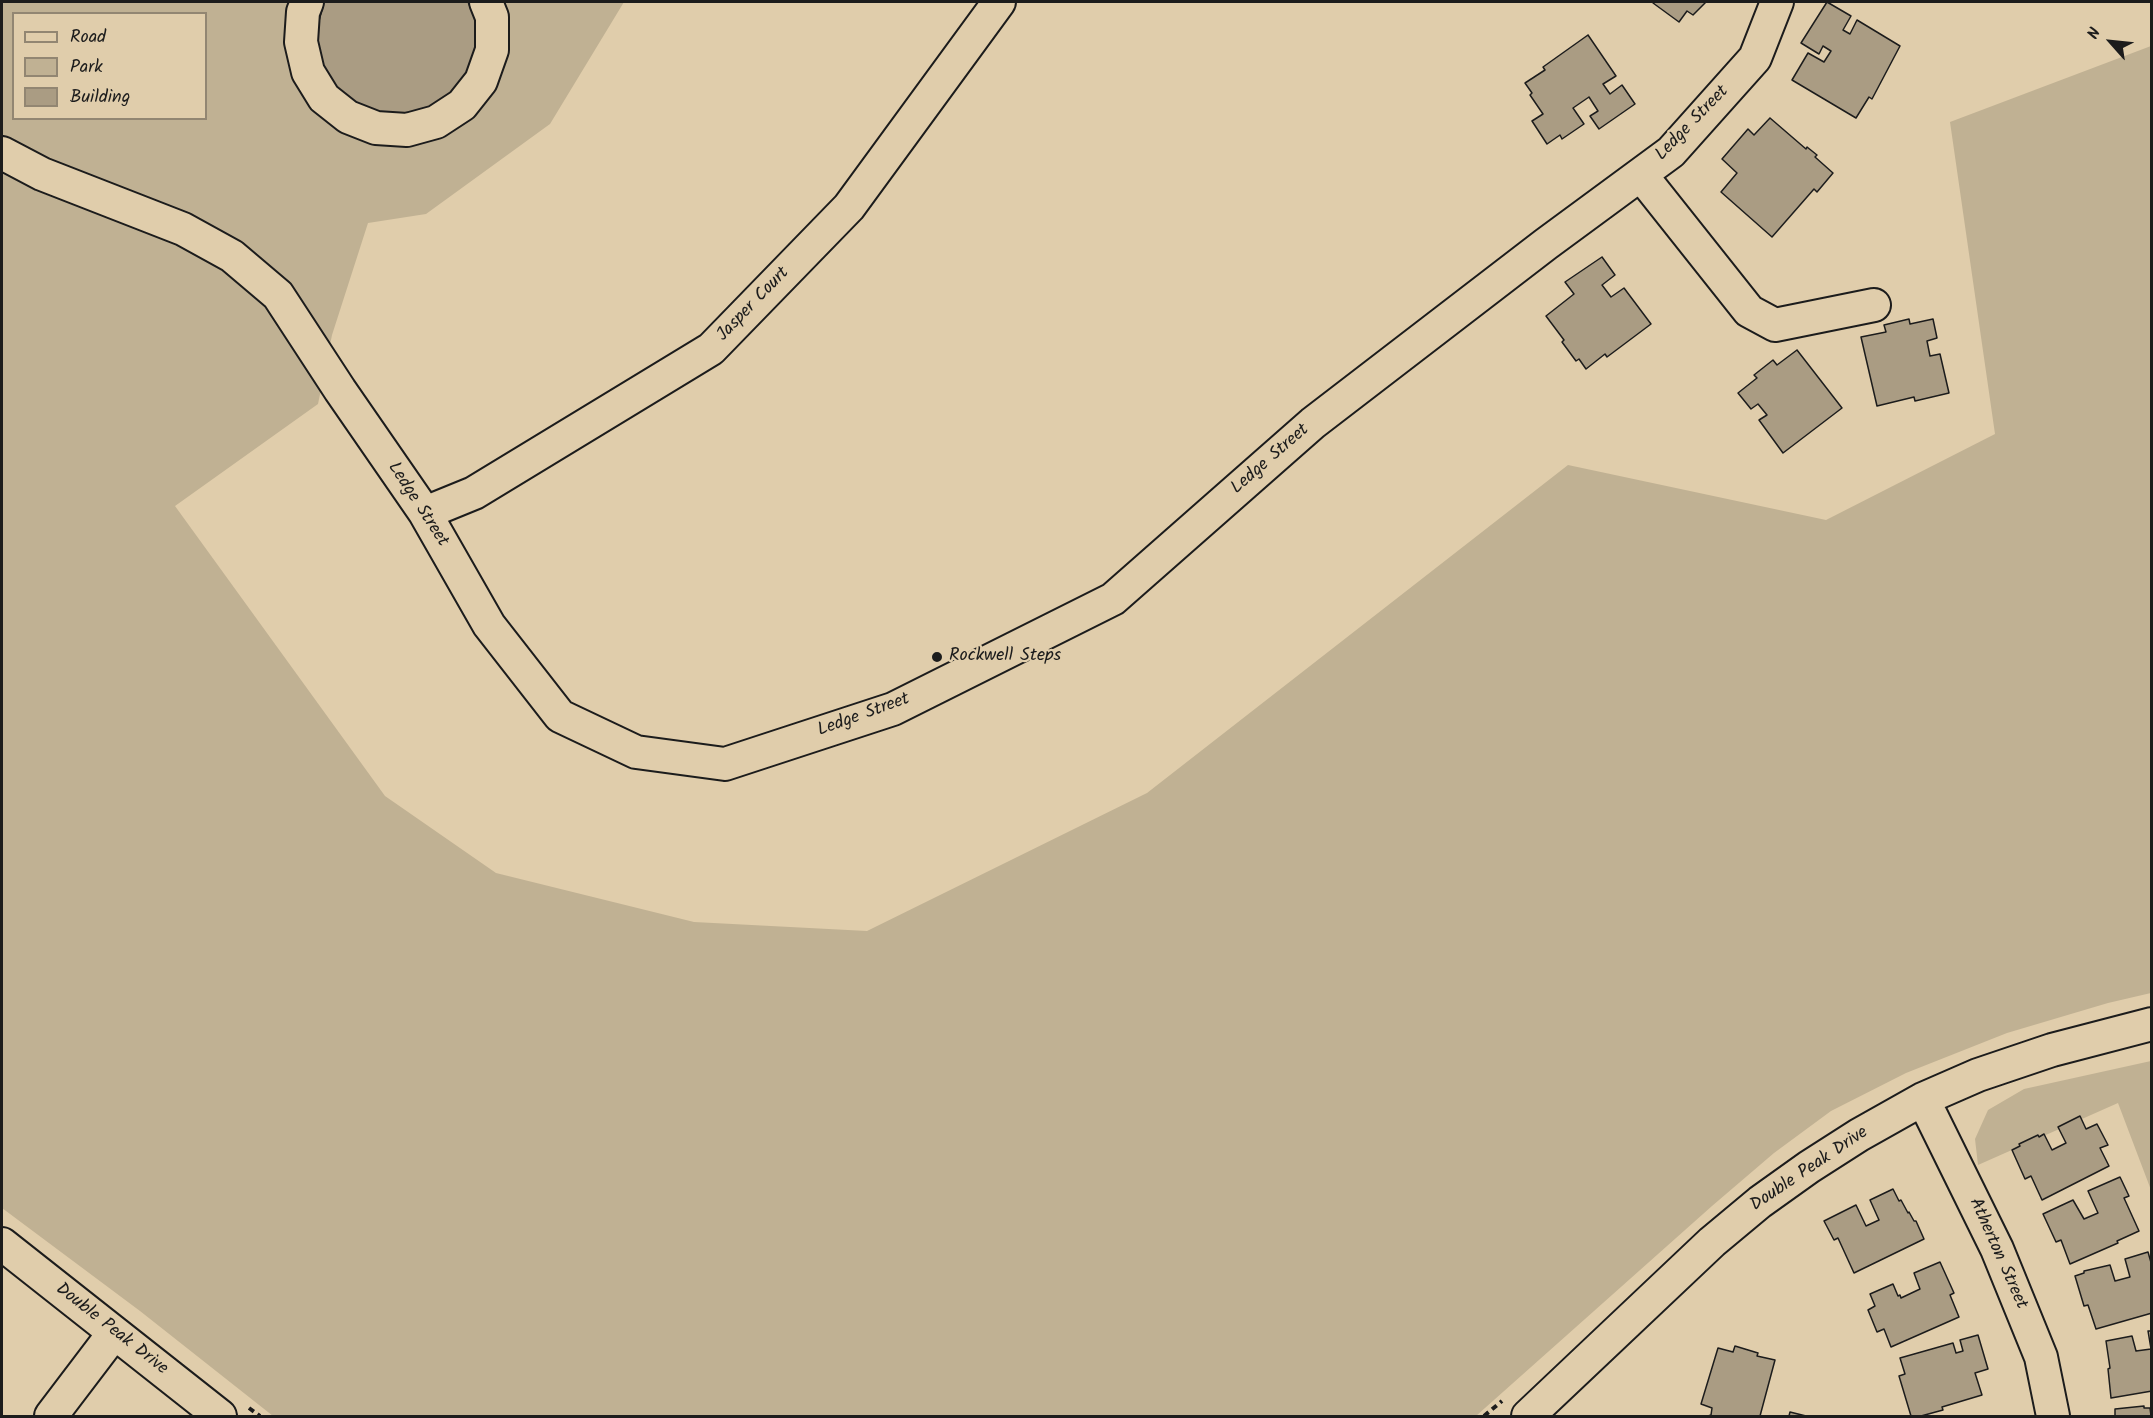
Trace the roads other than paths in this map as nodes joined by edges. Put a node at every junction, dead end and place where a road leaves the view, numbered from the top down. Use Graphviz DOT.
graph roads {
  1 [pos="307,2"];
  2 [pos="486,2"];
  3 [pos="999,2"];
  4 [pos="1777,2"];
  5 [pos="2,153"];
  6 [pos="1641,175"];
  7 [pos="1874,305"];
  8 [pos="425,513"];
  9 [pos="2151,1024"];
  10 [pos="1923,1099"];
  11 [pos="2,1244"];
  12 [pos="114,1334"];
  13 [pos="51,1416"];
  14 [pos="220,1416"];
  15 [pos="1528,1416"];
  16 [pos="2053,1416"];
  1 -- 2 [label="street"];
  3 -- 8 [label="street, Jasper Court"];
  4 -- 6 [label="street, Ledge Street"];
  5 -- 8 [label="street, Ledge Street"];
  6 -- 7 [label="street"];
  6 -- 8 [label="street, Ledge Street"];
  9 -- 10 [label="street, Double Peak Drive"];
  10 -- 15 [label="street, Double Peak Drive"];
  10 -- 16 [label="street, Atherton Street"];
  11 -- 12 [label="street, Double Peak Drive"];
  12 -- 13 [label="street"];
  12 -- 14 [label="street, Double Peak Drive"];
}
